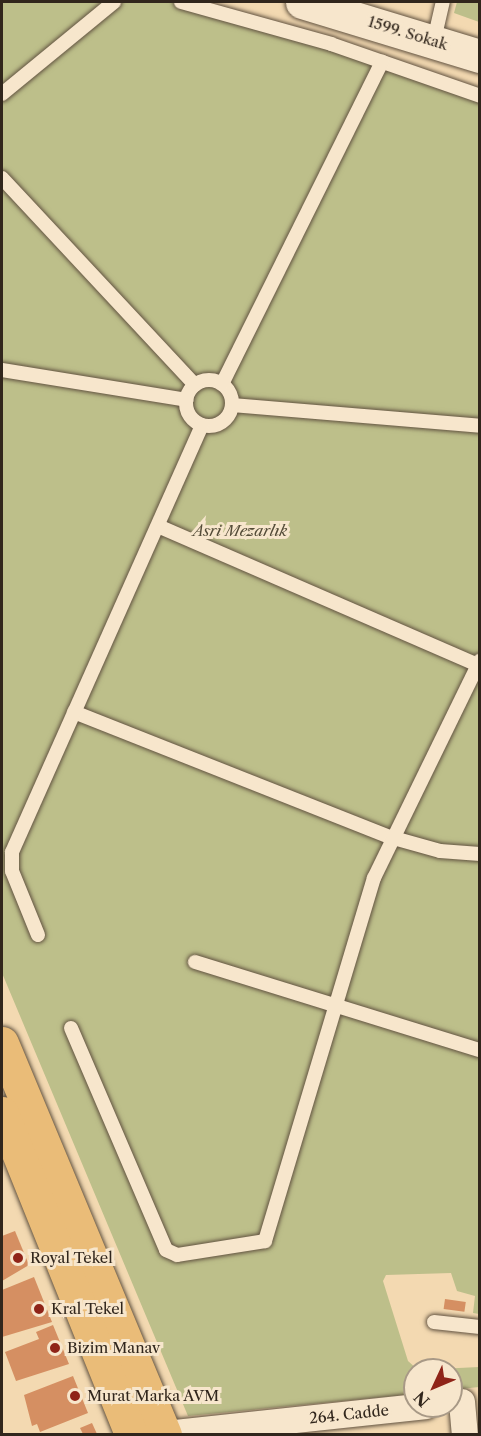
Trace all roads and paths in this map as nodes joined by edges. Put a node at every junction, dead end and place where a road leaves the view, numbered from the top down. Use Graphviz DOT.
graph roads {
  1 [pos="114,2"];
  2 [pos="181,2"];
  3 [pos="302,2"];
  4 [pos="443,2"];
  5 [pos="434,40"];
  6 [pos="480,56"];
  7 [pos="382,61"];
  8 [pos="2,94"];
  9 [pos="480,96"];
  10 [pos="2,178"];
  11 [pos="2,370"];
  12 [pos="222,384"];
  13 [pos="195,385"];
  14 [pos="187,400"];
  15 [pos="231,405"];
  16 [pos="202,425"];
  17 [pos="480,426"];
  18 [pos="158,526"];
  19 [pos="479,663"];
  20 [pos="74,712"];
  21 [pos="390,837"];
  22 [pos="480,854"];
  23 [pos="38,935"];
  24 [pos="195,962"];
  25 [pos="334,1006"];
  26 [pos="71,1028"];
  27 [pos="2,1043"];
  28 [pos="480,1050"];
  29 [pos="2,1113"];
  30 [pos="9,1151"];
  31 [pos="434,1322"];
  32 [pos="480,1327"];
  33 [pos="464,1402"];
  34 [pos="403,1408"];
  35 [pos="131,1434"];
  36 [pos="165,1434"];
  37 [pos="465,1434"];
  1 -- 8 [label="lane"];
  2 -- 7 [label="lane"];
  3 -- 5 [label="street, 1599. Sokak"];
  4 -- 5 [label="lane"];
  5 -- 6 [label="street, 1599. Sokak"];
  7 -- 9 [label="lane"];
  7 -- 12 [label="lane"];
  10 -- 13 [label="lane"];
  11 -- 14 [label="lane"];
  12 -- 13 [label="lane"];
  12 -- 15 [label="lane"];
  13 -- 14 [label="lane"];
  14 -- 16 [label="lane"];
  15 -- 16 [label="lane"];
  15 -- 17 [label="lane"];
  16 -- 18 [label="lane"];
  18 -- 19 [label="lane"];
  18 -- 20 [label="lane"];
  19 -- 21 [label="lane"];
  20 -- 21 [label="lane"];
  20 -- 23 [label="lane"];
  21 -- 22 [label="lane"];
  21 -- 25 [label="lane"];
  24 -- 25 [label="lane"];
  25 -- 26 [label="lane"];
  25 -- 28 [label="lane"];
  27 -- 36 [label="main road"];
  29 -- 30 [label="main road"];
  30 -- 35 [label="main road"];
  31 -- 32 [label="lane"];
  33 -- 37 [label="street"];
  34 -- 36 [label="street, 264. Cadde"];
}
